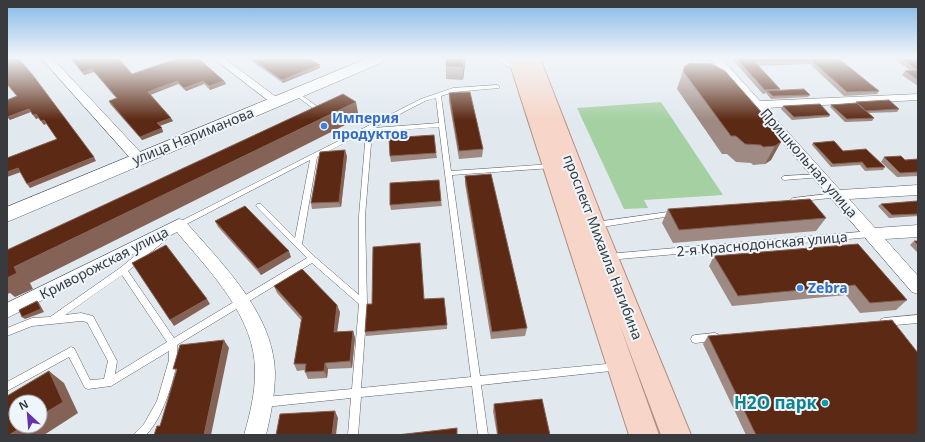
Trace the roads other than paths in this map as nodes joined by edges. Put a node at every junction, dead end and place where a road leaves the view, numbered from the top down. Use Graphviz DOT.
graph roads {
  1 [pos="65,79"];
  2 [pos="246,79"];
  3 [pos="332,79"];
  4 [pos="523,79"];
  5 [pos="526,79"];
  6 [pos="731,79"];
  7 [pos="497,87"];
  8 [pos="297,94"];
  9 [pos="438,95"];
  10 [pos="918,97"];
  11 [pos="278,103"];
  12 [pos="757,105"];
  13 [pos="323,113"];
  14 [pos="442,125"];
  15 [pos="369,128"];
  16 [pos="314,155"];
  17 [pos="138,158"];
  18 [pos="553,166"];
  19 [pos="448,173"];
  20 [pos="820,176"];
  21 [pos="784,178"];
  22 [pos="918,190"];
  23 [pos="837,195"];
  24 [pos="782,201"];
  25 [pos="259,206"];
  26 [pos="680,212"];
  27 [pos="7,215"];
  28 [pos="179,224"];
  29 [pos="594,225"];
  30 [pos="918,231"];
  31 [pos="871,234"];
  32 [pos="298,244"];
  33 [pos="606,257"];
  34 [pos="312,259"];
  35 [pos="123,270"];
  36 [pos="918,287"];
  37 [pos="242,301"];
  38 [pos="364,303"];
  39 [pos="7,311"];
  40 [pos="53,319"];
  41 [pos="918,319"];
  42 [pos="872,323"];
  43 [pos="7,332"];
  44 [pos="726,336"];
  45 [pos="695,339"];
  46 [pos="173,344"];
  47 [pos="621,367"];
  48 [pos="477,381"];
  49 [pos="108,383"];
  50 [pos="7,387"];
  51 [pos="356,393"];
  52 [pos="265,402"];
  53 [pos="139,435"];
  54 [pos="255,435"];
  55 [pos="353,435"];
  56 [pos="483,435"];
  57 [pos="644,435"];
  58 [pos="676,435"];
  1 -- 17 [label="street"];
  2 -- 11 [label="street"];
  3 -- 8 [label="street, улица Нариманова"];
  4 -- 18 [label="main road, проспект Михаила Нагибина"];
  5 -- 29 [label="main road, проспект Михаила Нагибина"];
  6 -- 12 [label="street, Пришкольная улица"];
  7 -- 9 [label="lane"];
  8 -- 11 [label="street, улица Нариманова"];
  8 -- 13 [label="lane"];
  9 -- 14 [label="lane"];
  9 -- 15 [label="lane"];
  10 -- 12 [label="street"];
  11 -- 17 [label="street, улица Нариманова"];
  12 -- 20 [label="street, Пришкольная улица"];
  14 -- 15 [label="lane"];
  14 -- 19 [label="lane"];
  15 -- 16 [label="lane"];
  15 -- 38 [label="lane"];
  16 -- 28 [label="lane"];
  16 -- 32 [label="lane"];
  17 -- 27 [label="street, улица Нариманова"];
  18 -- 19 [label="lane"];
  18 -- 47 [label="main road, проспект Михаила Нагибина"];
  19 -- 48 [label="lane"];
  20 -- 21 [label="lane"];
  20 -- 23 [label="street, Пришкольная улица"];
  22 -- 23 [label="street"];
  23 -- 24 [label="lane"];
  23 -- 31 [label="street, Пришкольная улица"];
  25 -- 32 [label="lane"];
  26 -- 29 [label="lane"];
  28 -- 35 [label="lane"];
  28 -- 37 [label="street, Криворожская улица"];
  28 -- 39 [label="street, Криворожская улица"];
  29 -- 33 [label="main road, проспект Михаила Нагибина"];
  30 -- 31 [label="street, 2-я Краснодонская улица"];
  31 -- 33 [label="lane, 2-я Краснодонская улица"];
  31 -- 36 [label="street, Пришкольная улица"];
  32 -- 34 [label="lane"];
  33 -- 58 [label="main road, проспект Михаила Нагибина"];
  34 -- 37 [label="lane"];
  34 -- 38 [label="lane"];
  35 -- 40 [label="lane"];
  35 -- 46 [label="lane"];
  37 -- 46 [label="lane"];
  37 -- 52 [label="street, Криворожская улица"];
  38 -- 51 [label="lane"];
  40 -- 43 [label="lane"];
  40 -- 49 [label="lane"];
  41 -- 42 [label="lane"];
  44 -- 45 [label="lane"];
  46 -- 49 [label="lane"];
  46 -- 53 [label="lane"];
  47 -- 48 [label="lane"];
  47 -- 57 [label="main road, проспект Михаила Нагибина"];
  48 -- 51 [label="lane"];
  48 -- 56 [label="lane"];
  49 -- 50 [label="lane"];
  51 -- 52 [label="lane"];
  51 -- 55 [label="lane"];
  52 -- 54 [label="street, Криворожская улица"];
}
